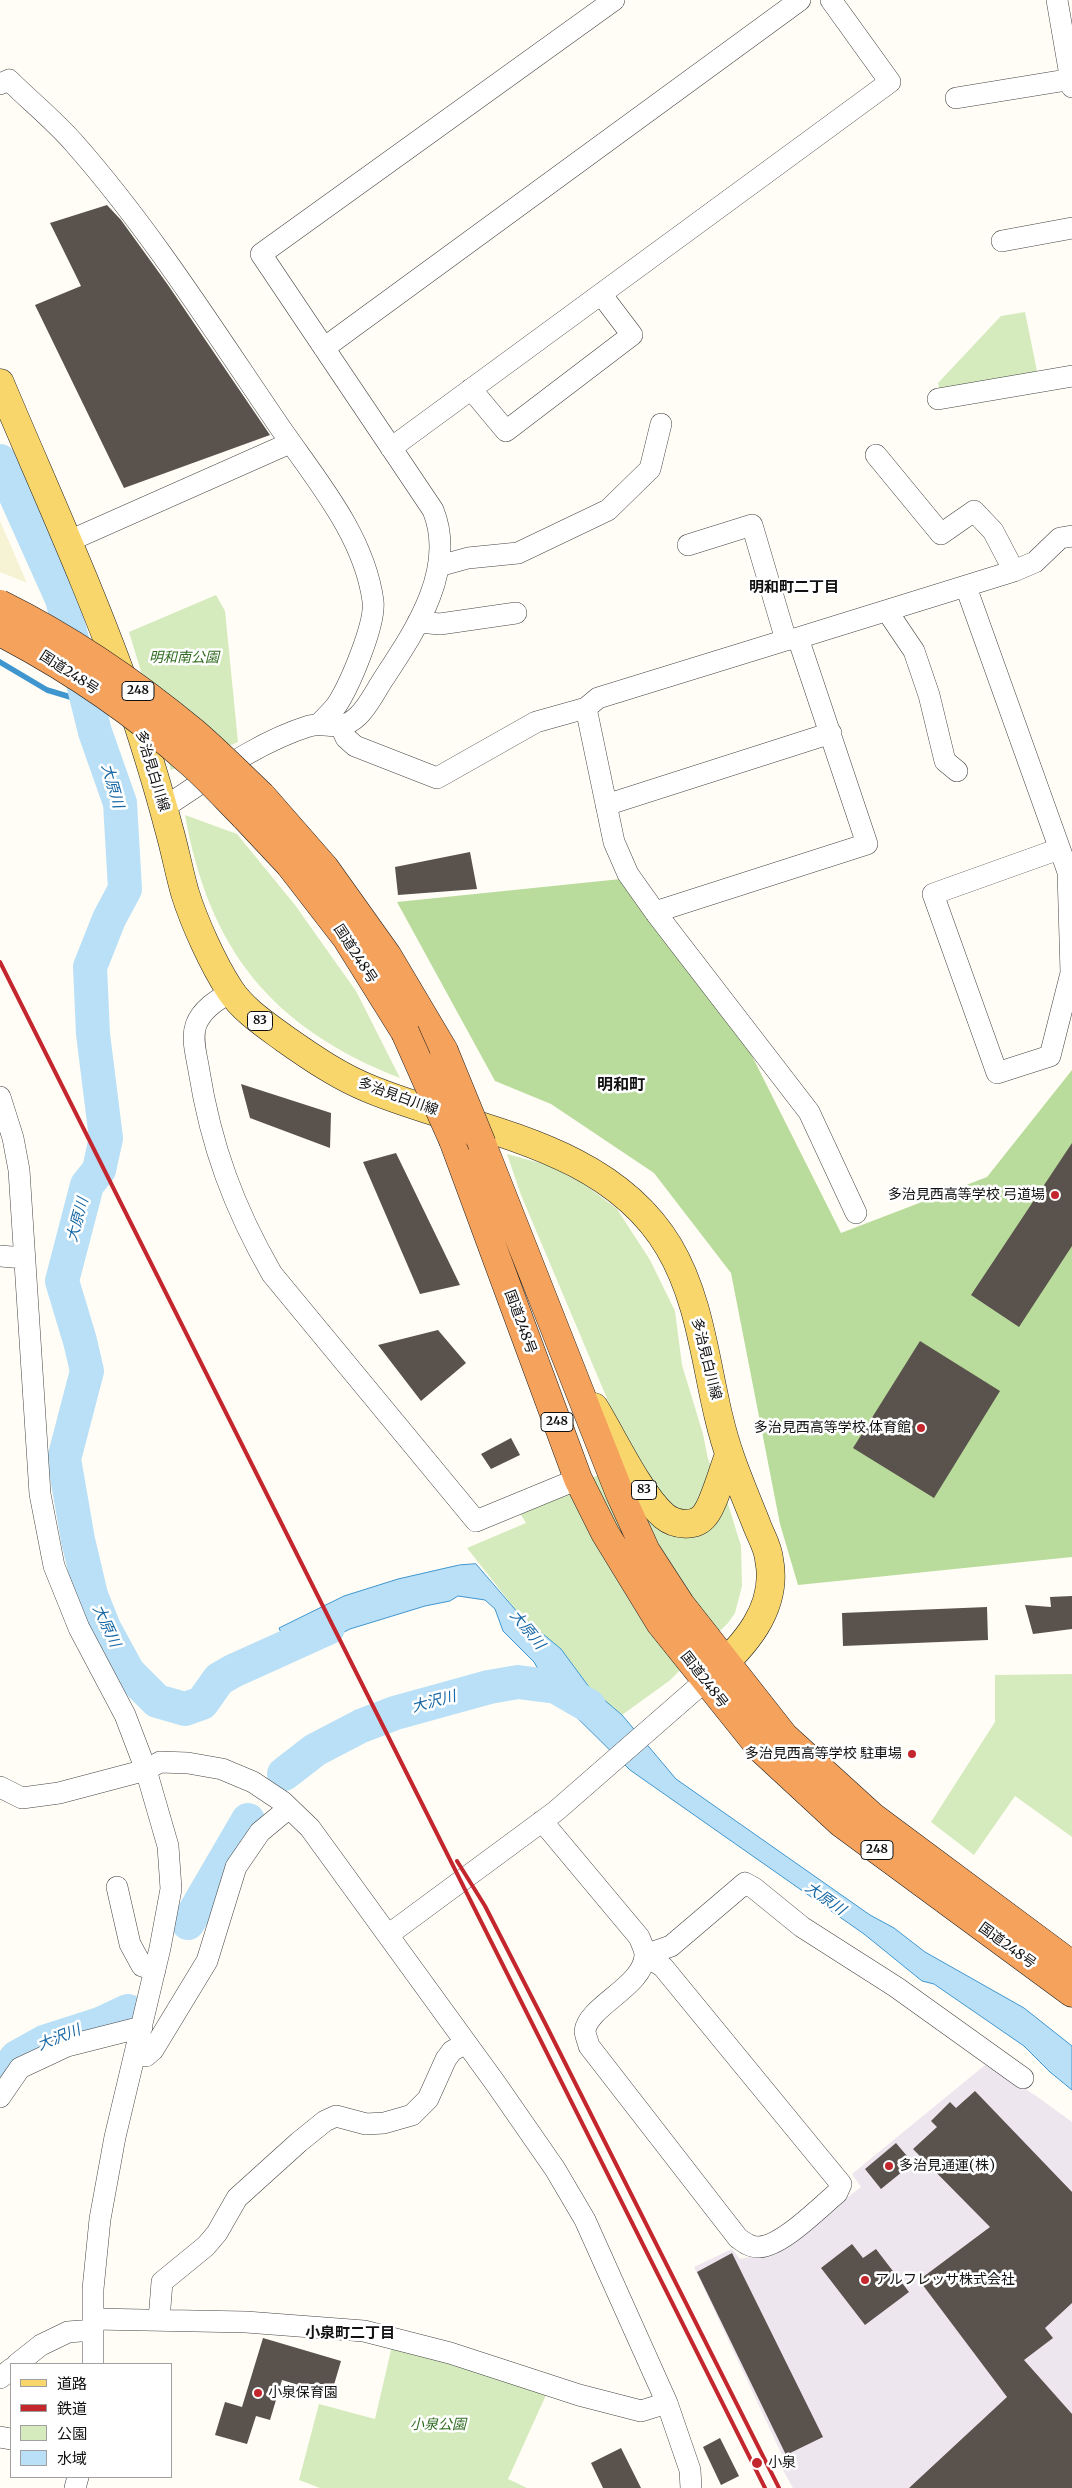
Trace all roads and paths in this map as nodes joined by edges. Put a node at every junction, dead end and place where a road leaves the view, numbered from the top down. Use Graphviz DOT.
graph roads {
  1 [pos="614,0"];
  2 [pos="800,0"];
  3 [pos="831,0"];
  4 [pos="1057,0"];
  5 [pos="1072,82"];
  6 [pos="0,84"];
  7 [pos="956,98"];
  8 [pos="1072,228"];
  9 [pos="1002,241"];
  10 [pos="601,294"];
  11 [pos="324,348"];
  12 [pos="1072,376"];
  13 [pos="0,384"];
  14 [pos="470,389"];
  15 [pos="938,399"];
  16 [pos="661,424"];
  17 [pos="290,442"];
  18 [pos="391,448"];
  19 [pos="876,455"];
  20 [pos="1072,536"];
  21 [pos="69,541"];
  22 [pos="688,545"];
  23 [pos="439,566"];
  24 [pos="1014,570"];
  25 [pos="966,587"];
  26 [pos="0,604"];
  27 [pos="888,611"];
  28 [pos="516,613"];
  29 [pos="418,622"];
  30 [pos="0,632"];
  31 [pos="792,639"];
  32 [pos="586,708"];
  33 [pos="320,723"];
  34 [pos="341,727"];
  35 [pos="831,733"];
  36 [pos="956,771"];
  37 [pos="606,805"];
  38 [pos="163,808"];
  39 [pos="1058,849"];
  40 [pos="654,912"];
  41 [pos="231,992"];
  42 [pos="0,1096"];
  43 [pos="856,1213"];
  44 [pos="0,1256"];
  45 [pos="24,1258"];
  46 [pos="570,1367"];
  47 [pos="729,1455"];
  48 [pos="578,1479"];
  49 [pos="727,1662"];
  50 [pos="704,1681"];
  51 [pos="146,1770"];
  52 [pos="0,1787"];
  53 [pos="289,1808"];
  54 [pos="549,1816"];
  55 [pos="117,1888"];
  56 [pos="388,1935"];
  57 [pos="645,1955"];
  58 [pos="1072,1966"];
  59 [pos="155,1970"];
  60 [pos="1072,1993"];
  61 [pos="142,2027"];
  62 [pos="466,2042"];
  63 [pos="136,2054"];
  64 [pos="1023,2078"];
  65 [pos="0,2097"];
  66 [pos="159,2320"];
  67 [pos="93,2325"];
  68 [pos="18,2363"];
  69 [pos="93,2363"];
  70 [pos="10,2370"];
  71 [pos="0,2378"];
  72 [pos="667,2403"];
  73 [pos="691,2488"];
  1 -- 11 [label="street"];
  2 -- 11 [label="street"];
  3 -- 10 [label="street"];
  4 -- 5 [label="street"];
  5 -- 7 [label="street"];
  6 -- 17 [label="street"];
  8 -- 9 [label="street"];
  10 -- 14 [label="street"];
  10 -- 14 [label="street"];
  11 -- 18 [label="street"];
  12 -- 15 [label="street"];
  13 -- 21 [label="main road, 多治見白川線 / 83"];
  14 -- 18 [label="street"];
  16 -- 23 [label="street"];
  17 -- 21 [label="street"];
  17 -- 33 [label="street"];
  18 -- 23 [label="street"];
  19 -- 24 [label="street"];
  20 -- 24 [label="street"];
  21 -- 38 [label="main road, 多治見白川線 / 83"];
  22 -- 31 [label="street"];
  23 -- 29 [label="street"];
  24 -- 25 [label="street"];
  25 -- 27 [label="street"];
  25 -- 39 [label="street"];
  26 -- 46 [label="highway, 国道248号 / 248, bridge"];
  27 -- 31 [label="street"];
  27 -- 36 [label="street"];
  28 -- 29 [label="street"];
  29 -- 34 [label="street"];
  30 -- 48 [label="highway, 国道248号 / 248, bridge"];
  31 -- 32 [label="street"];
  31 -- 35 [label="street"];
  32 -- 34 [label="street"];
  32 -- 37 [label="street"];
  33 -- 34 [label="street"];
  33 -- 38 [label="street"];
  35 -- 37 [label="street"];
  35 -- 40 [label="street"];
  37 -- 40 [label="street"];
  38 -- 41 [label="main road, 多治見白川線 / 83"];
  39 -- 39 [label="street"];
  40 -- 43 [label="street"];
  41 -- 47 [label="main road, 多治見白川線 / 83"];
  41 -- 48 [label="street"];
  42 -- 45 [label="street"];
  44 -- 45 [label="street"];
  45 -- 51 [label="street"];
  46 -- 47 [label="main road, 83"];
  46 -- 49 [label="highway, 国道248号 / 248"];
  47 -- 49 [label="main road, 多治見白川線 / 83"];
  48 -- 50 [label="highway, 国道248号 / 248"];
  49 -- 50 [label="main road, 多治見白川線 / 83"];
  49 -- 58 [label="highway, 国道248号 / 248"];
  50 -- 54 [label="street"];
  50 -- 60 [label="highway, 国道248号 / 248"];
  51 -- 52 [label="street"];
  51 -- 53 [label="street"];
  51 -- 59 [label="street"];
  53 -- 56 [label="street"];
  53 -- 63 [label="street"];
  54 -- 56 [label="street"];
  54 -- 57 [label="street"];
  55 -- 59 [label="street"];
  56 -- 62 [label="street"];
  57 -- 57 [label="street"];
  57 -- 64 [label="street"];
  59 -- 61 [label="street"];
  61 -- 63 [label="street"];
  61 -- 65 [label="street"];
  62 -- 66 [label="street"];
  62 -- 72 [label="street"];
  63 -- 67 [label="street"];
  66 -- 67 [label="street"];
  66 -- 72 [label="street"];
  67 -- 68 [label="street"];
  67 -- 69 [label="street"];
  70 -- 71 [label="street"];
  72 -- 73 [label="street"];
}
